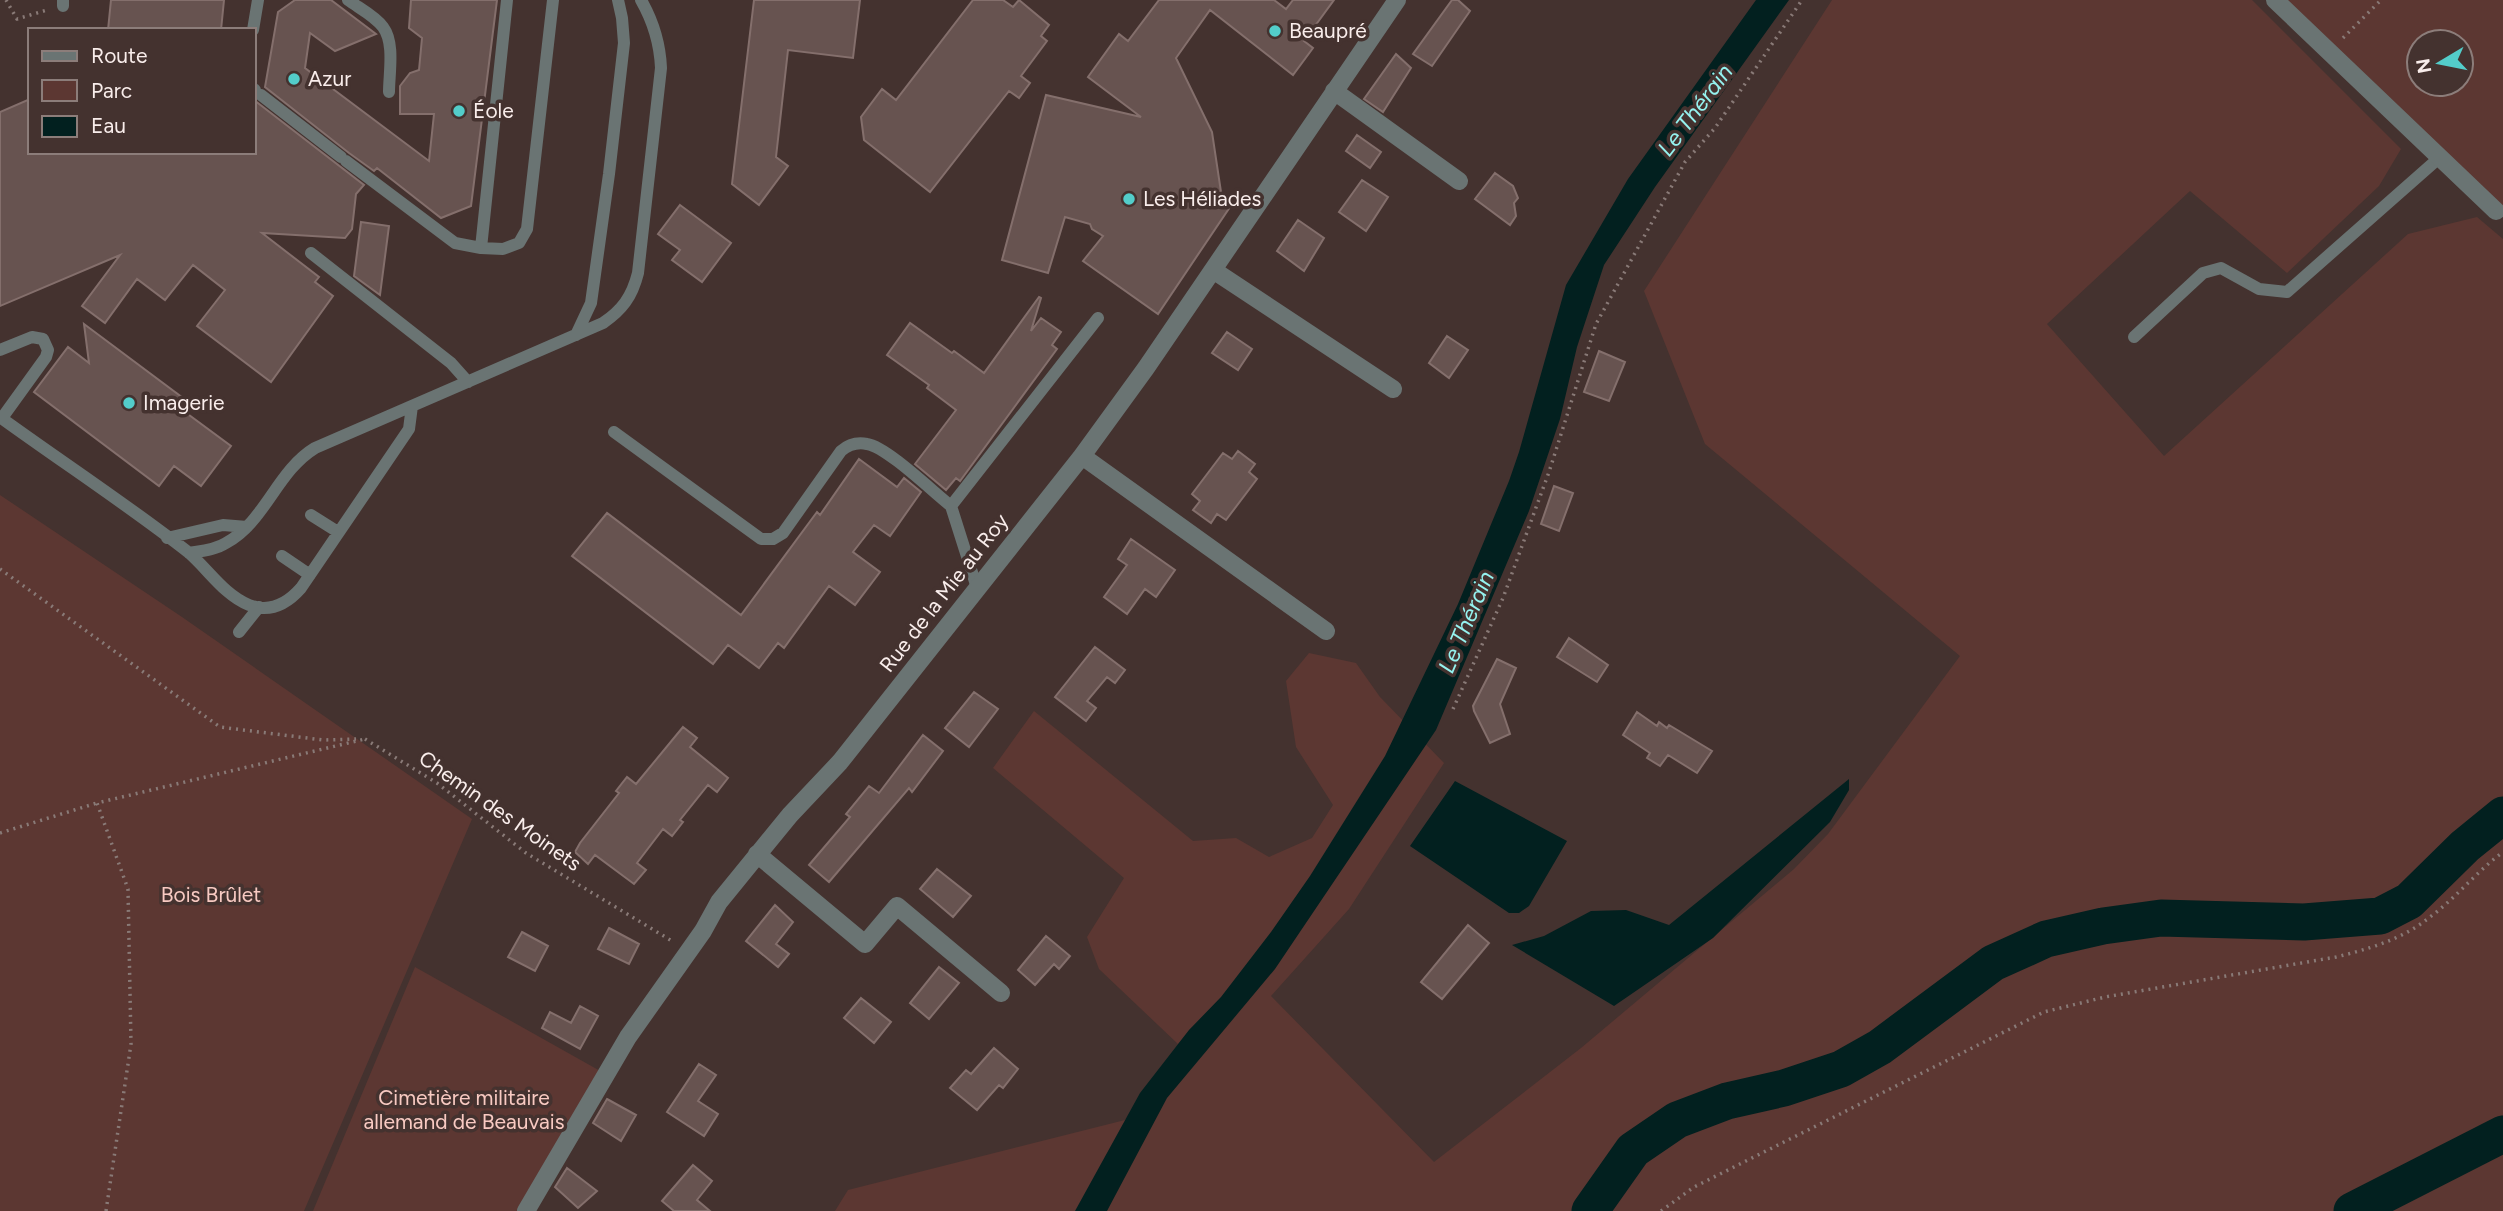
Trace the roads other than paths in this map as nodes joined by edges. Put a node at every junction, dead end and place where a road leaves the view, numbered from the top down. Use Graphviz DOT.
graph roads {
  1 [pos="258,0"];
  2 [pos="348,0"];
  3 [pos="507,0"];
  4 [pos="553,0"];
  5 [pos="618,0"];
  6 [pos="641,0"];
  7 [pos="1397,0"];
  8 [pos="2275,0"];
  9 [pos="253,28"];
  10 [pos="1334,91"];
  11 [pos="257,92"];
  12 [pos="388,92"];
  13 [pos="2439,158"];
  14 [pos="1460,181"];
  15 [pos="2496,211"];
  16 [pos="481,248"];
  17 [pos="311,253"];
  18 [pos="1213,270"];
  19 [pos="1098,318"];
  20 [pos="576,335"];
  21 [pos="2134,337"];
  22 [pos="0,351"];
  23 [pos="468,382"];
  24 [pos="1393,389"];
  25 [pos="412,406"];
  26 [pos="1,418"];
  27 [pos="614,432"];
  28 [pos="1082,456"];
  29 [pos="951,506"];
  30 [pos="311,515"];
  31 [pos="247,527"];
  32 [pos="338,533"];
  33 [pos="167,538"];
  34 [pos="189,553"];
  35 [pos="282,556"];
  36 [pos="310,575"];
  37 [pos="976,588"];
  38 [pos="259,607"];
  39 [pos="1326,631"];
  40 [pos="239,632"];
  41 [pos="757,854"];
  42 [pos="1001,993"];
  43 [pos="526,1211"];
  1 -- 9 [label="lane"];
  2 -- 12 [label="lane"];
  3 -- 16 [label="lane"];
  4 -- 16 [label="lane"];
  5 -- 20 [label="lane"];
  6 -- 20 [label="lane"];
  7 -- 10 [label="street, Rue de la Mie au Roy"];
  8 -- 13 [label="street"];
  10 -- 14 [label="street"];
  10 -- 18 [label="street, Rue de la Mie au Roy"];
  11 -- 16 [label="lane"];
  13 -- 15 [label="street"];
  13 -- 21 [label="lane"];
  17 -- 23 [label="lane"];
  18 -- 24 [label="street"];
  18 -- 28 [label="street, Rue de la Mie au Roy"];
  19 -- 29 [label="lane"];
  20 -- 23 [label="lane"];
  22 -- 26 [label="lane"];
  23 -- 25 [label="lane"];
  25 -- 31 [label="lane"];
  25 -- 32 [label="lane"];
  26 -- 33 [label="lane"];
  27 -- 29 [label="lane"];
  28 -- 37 [label="street, Rue de la Mie au Roy"];
  28 -- 39 [label="street"];
  29 -- 37 [label="lane"];
  30 -- 32 [label="lane"];
  31 -- 33 [label="lane"];
  31 -- 34 [label="lane"];
  32 -- 36 [label="lane"];
  33 -- 34 [label="lane"];
  34 -- 38 [label="lane"];
  35 -- 36 [label="lane"];
  36 -- 38 [label="lane"];
  37 -- 41 [label="street, Rue de la Mie au Roy"];
  38 -- 40 [label="lane"];
  41 -- 42 [label="street"];
  41 -- 43 [label="street, Rue de la Mie au Roy"];
}
